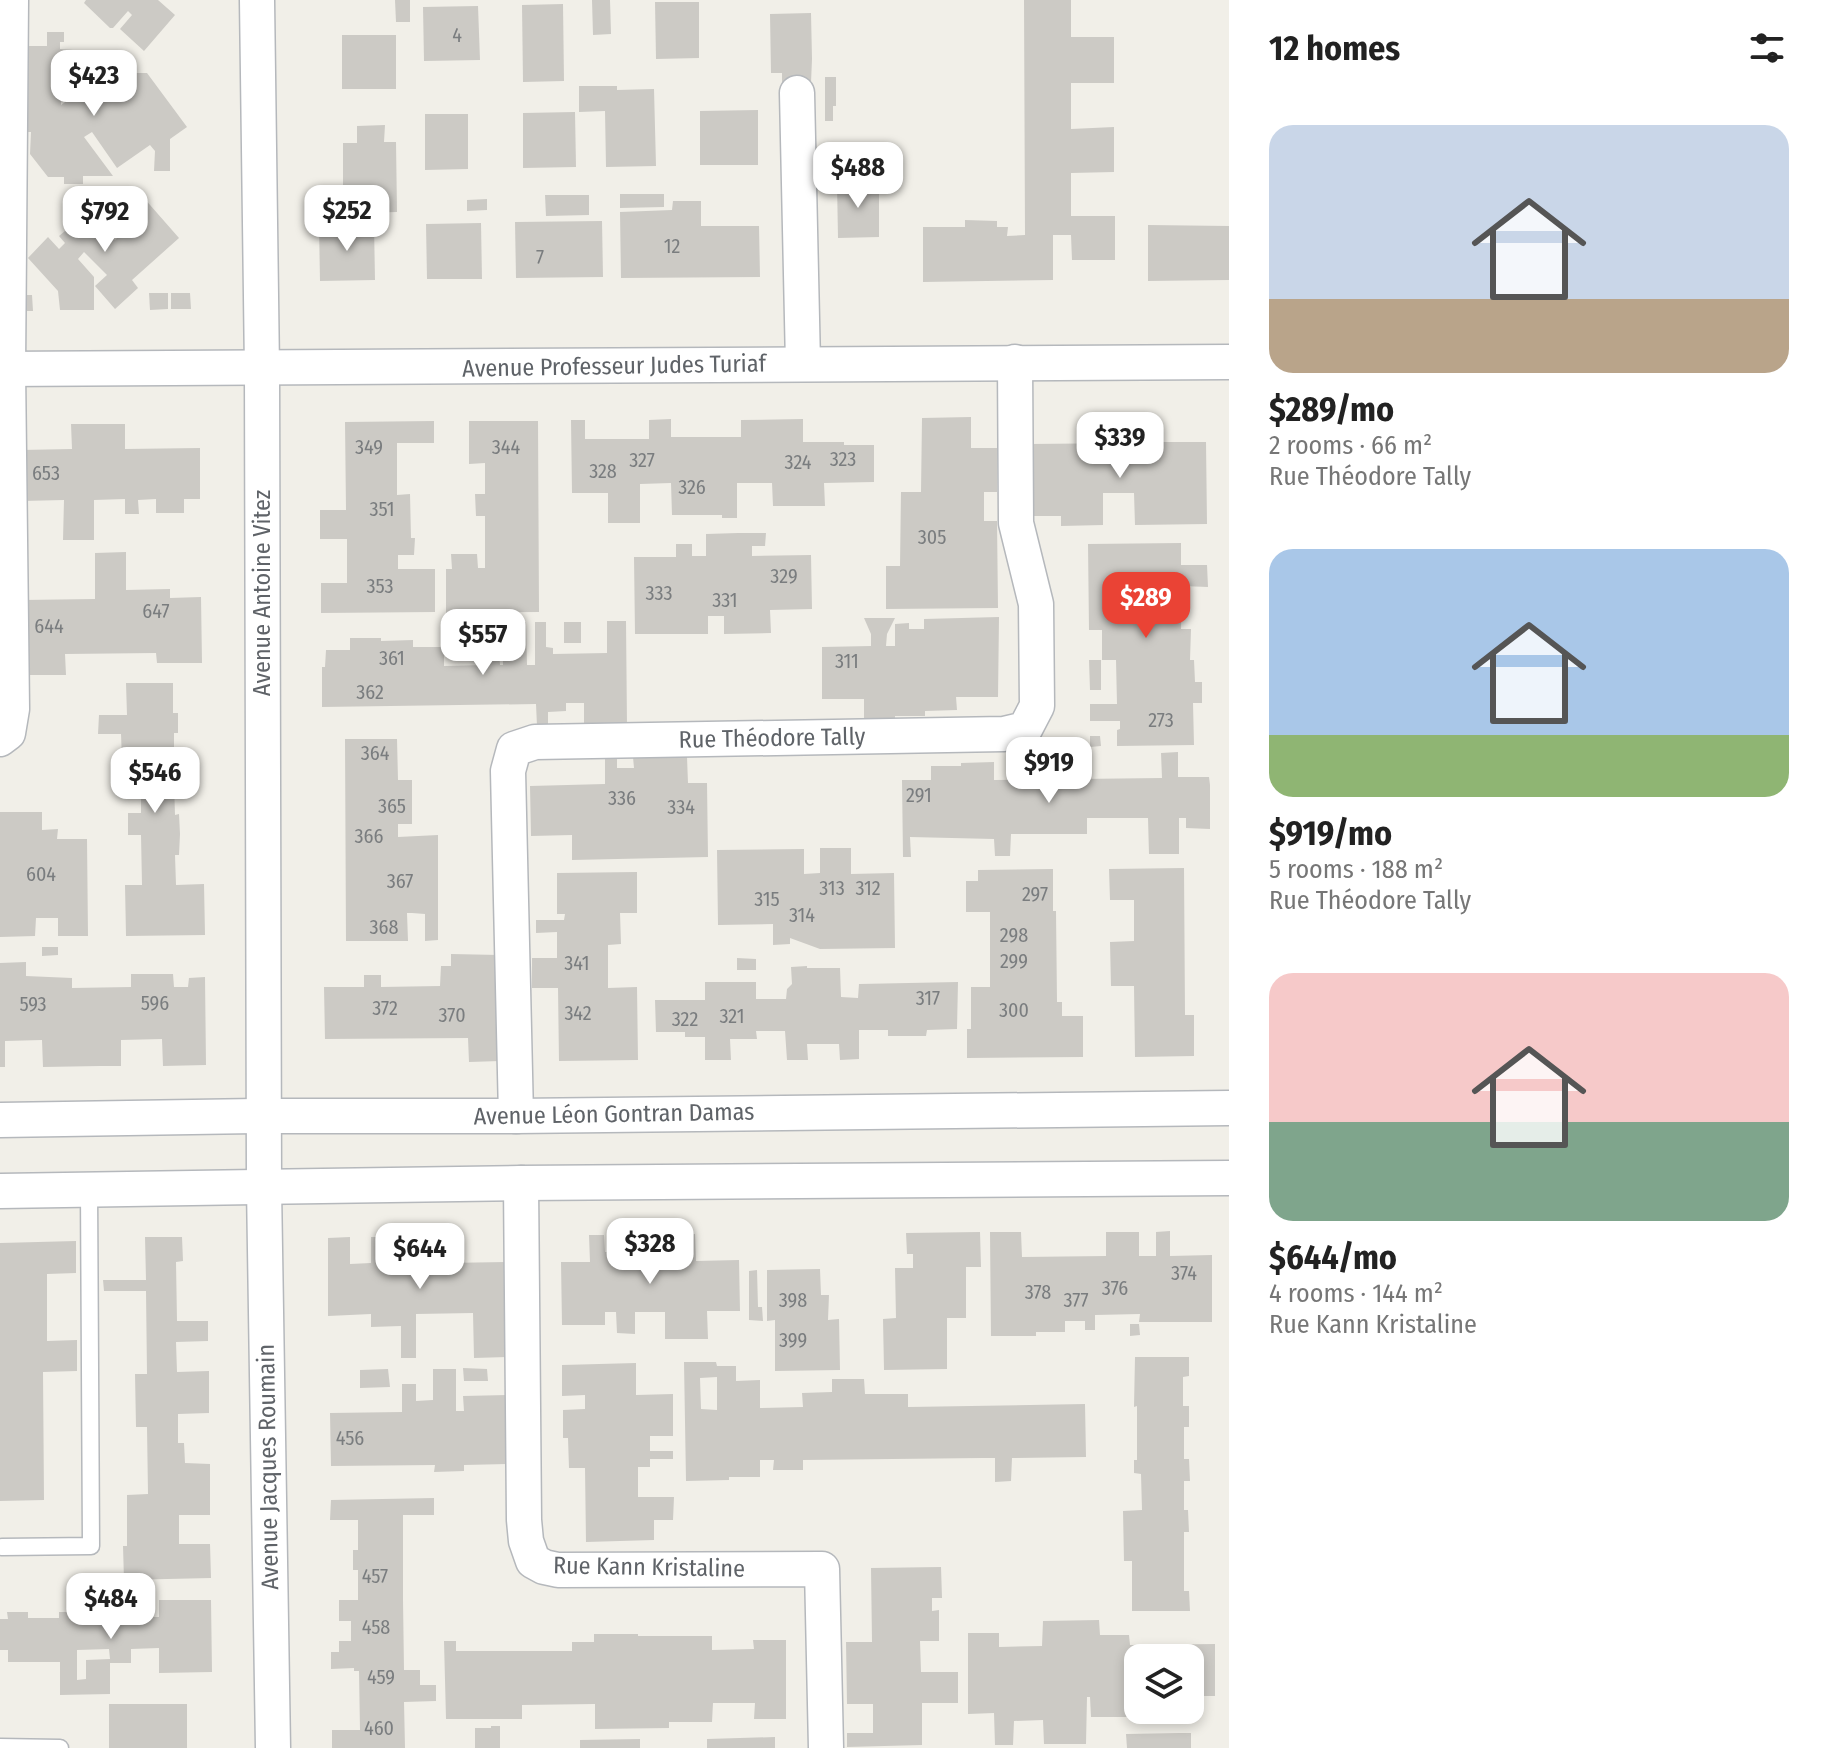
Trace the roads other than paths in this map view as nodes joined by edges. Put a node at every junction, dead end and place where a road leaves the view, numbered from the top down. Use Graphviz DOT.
graph roads {
  1 [pos="11,0"];
  2 [pos="257,0"];
  3 [pos="797,93"];
  4 [pos="1015,362"];
  5 [pos="1229,362"];
  6 [pos="803,364"];
  7 [pos="4,369"];
  8 [pos="262,370"];
  9 [pos="0,739"];
  10 [pos="1229,1108"];
  11 [pos="264,1116"];
  12 [pos="516,1116"];
  13 [pos="0,1120"];
  14 [pos="1229,1178"];
  15 [pos="521,1183"];
  16 [pos="264,1187"];
  17 [pos="89,1189"];
  18 [pos="0,1191"];
  19 [pos="2,1547"];
  20 [pos="0,1747"];
  21 [pos="60,1748"];
  22 [pos="273,1748"];
  23 [pos="826,1748"];
  1 -- 7 [label="street"];
  2 -- 8 [label="street, Avenue Antoine Vitez"];
  3 -- 6 [label="street"];
  4 -- 5 [label="street, Avenue Professeur Judes Turiaf"];
  4 -- 6 [label="street, Avenue Professeur Judes Turiaf"];
  4 -- 12 [label="street, Rue Théodore Tally"];
  6 -- 8 [label="street, Avenue Professeur Judes Turiaf"];
  7 -- 8 [label="street, Avenue Professeur Judes Turiaf"];
  7 -- 9 [label="street"];
  8 -- 11 [label="street, Avenue Antoine Vitez"];
  10 -- 12 [label="street, Avenue Léon Gontran Damas"];
  11 -- 12 [label="street, Avenue Léon Gontran Damas"];
  11 -- 13 [label="street, Avenue Léon Gontran Damas"];
  11 -- 16 [label="street, Avenue Antoine Vitez"];
  14 -- 15 [label="street"];
  15 -- 16 [label="street"];
  15 -- 23 [label="street, Rue Kann Kristaline"];
  16 -- 17 [label="street"];
  16 -- 22 [label="street, Avenue Jacques Roumain"];
  17 -- 18 [label="street"];
  17 -- 19 [label="lane"];
  20 -- 21 [label="lane"];
}
